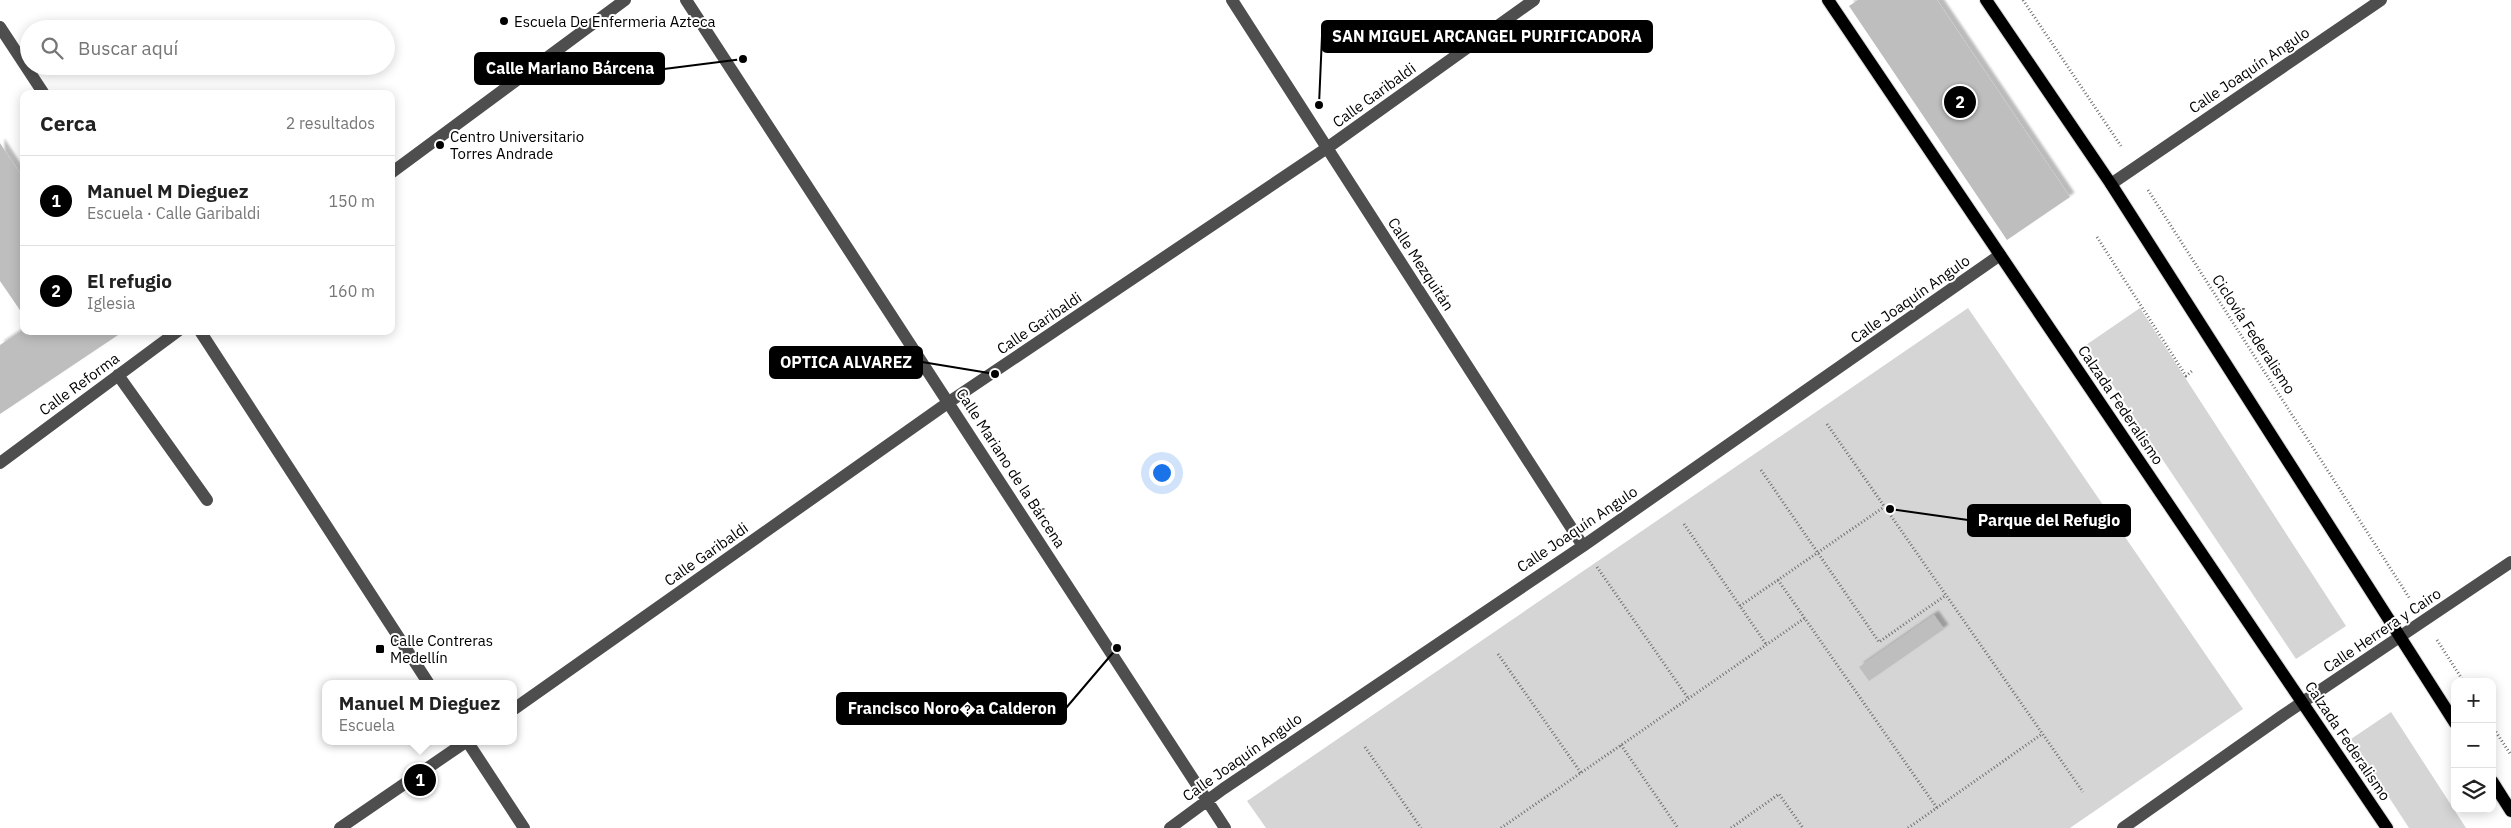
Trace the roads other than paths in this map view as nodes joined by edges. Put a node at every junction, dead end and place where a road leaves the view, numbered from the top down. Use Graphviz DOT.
graph roads {
  1 [pos="625,0"];
  2 [pos="686,0"];
  3 [pos="1232,0"];
  4 [pos="1534,0"];
  5 [pos="1828,0"];
  6 [pos="1986,0"];
  7 [pos="2381,0"];
  8 [pos="0,27"];
  9 [pos="20,57"];
  10 [pos="32,75"];
  11 [pos="41,90"];
  12 [pos="1328,148"];
  13 [pos="395,170"];
  14 [pos="2110,184"];
  15 [pos="2000,255"];
  16 [pos="173,335"];
  17 [pos="203,335"];
  18 [pos="118,375"];
  19 [pos="949,402"];
  20 [pos="0,463"];
  21 [pos="207,500"];
  22 [pos="1583,546"];
  23 [pos="2511,562"];
  24 [pos="2400,637"];
  25 [pos="426,680"];
  26 [pos="2303,702"];
  27 [pos="517,707"];
  28 [pos="2451,717"];
  29 [pos="461,745"];
  30 [pos="470,745"];
  31 [pos="2496,787"];
  32 [pos="1206,801"];
  33 [pos="2511,811"];
  34 [pos="340,828"];
  35 [pos="524,828"];
  36 [pos="1170,828"];
  37 [pos="1225,828"];
  38 [pos="2123,828"];
  39 [pos="2387,828"];
  1 -- 13 [label="street"];
  2 -- 19 [label="street, Calle Mariano de la Bárcena"];
  3 -- 12 [label="street, Calle Mezquitán"];
  4 -- 12 [label="street, Calle Garibaldi"];
  5 -- 15 [label="main road, Calzada Federalismo"];
  6 -- 14 [label="main road"];
  7 -- 14 [label="street, Calle Joaquín Angulo"];
  8 -- 9 [label="street"];
  10 -- 11 [label="street"];
  12 -- 19 [label="street, Calle Garibaldi"];
  12 -- 22 [label="street, Calle Mezquitán"];
  14 -- 24 [label="main road"];
  15 -- 22 [label="street, Calle Joaquín Angulo"];
  15 -- 26 [label="main road, Calzada Federalismo"];
  16 -- 18 [label="street, Calle Reforma"];
  17 -- 25 [label="street"];
  18 -- 20 [label="street, Calle Reforma"];
  18 -- 21 [label="street"];
  19 -- 27 [label="street, Calle Garibaldi"];
  19 -- 32 [label="street, Calle Mariano de la Bárcena"];
  22 -- 32 [label="street, Calle Joaquín Angulo"];
  23 -- 24 [label="street, Calle Herrera y Cairo"];
  24 -- 26 [label="street, Calle Herrera y Cairo"];
  24 -- 28 [label="main road"];
  26 -- 38 [label="street, Calle Herrera y Cairo"];
  26 -- 39 [label="main road, Calzada Federalismo"];
  29 -- 34 [label="street"];
  30 -- 35 [label="street"];
  31 -- 33 [label="main road"];
  32 -- 36 [label="street, Calle Joaquín Angulo"];
  32 -- 37 [label="street, Calle Mariano de la Bárcena"];
}
